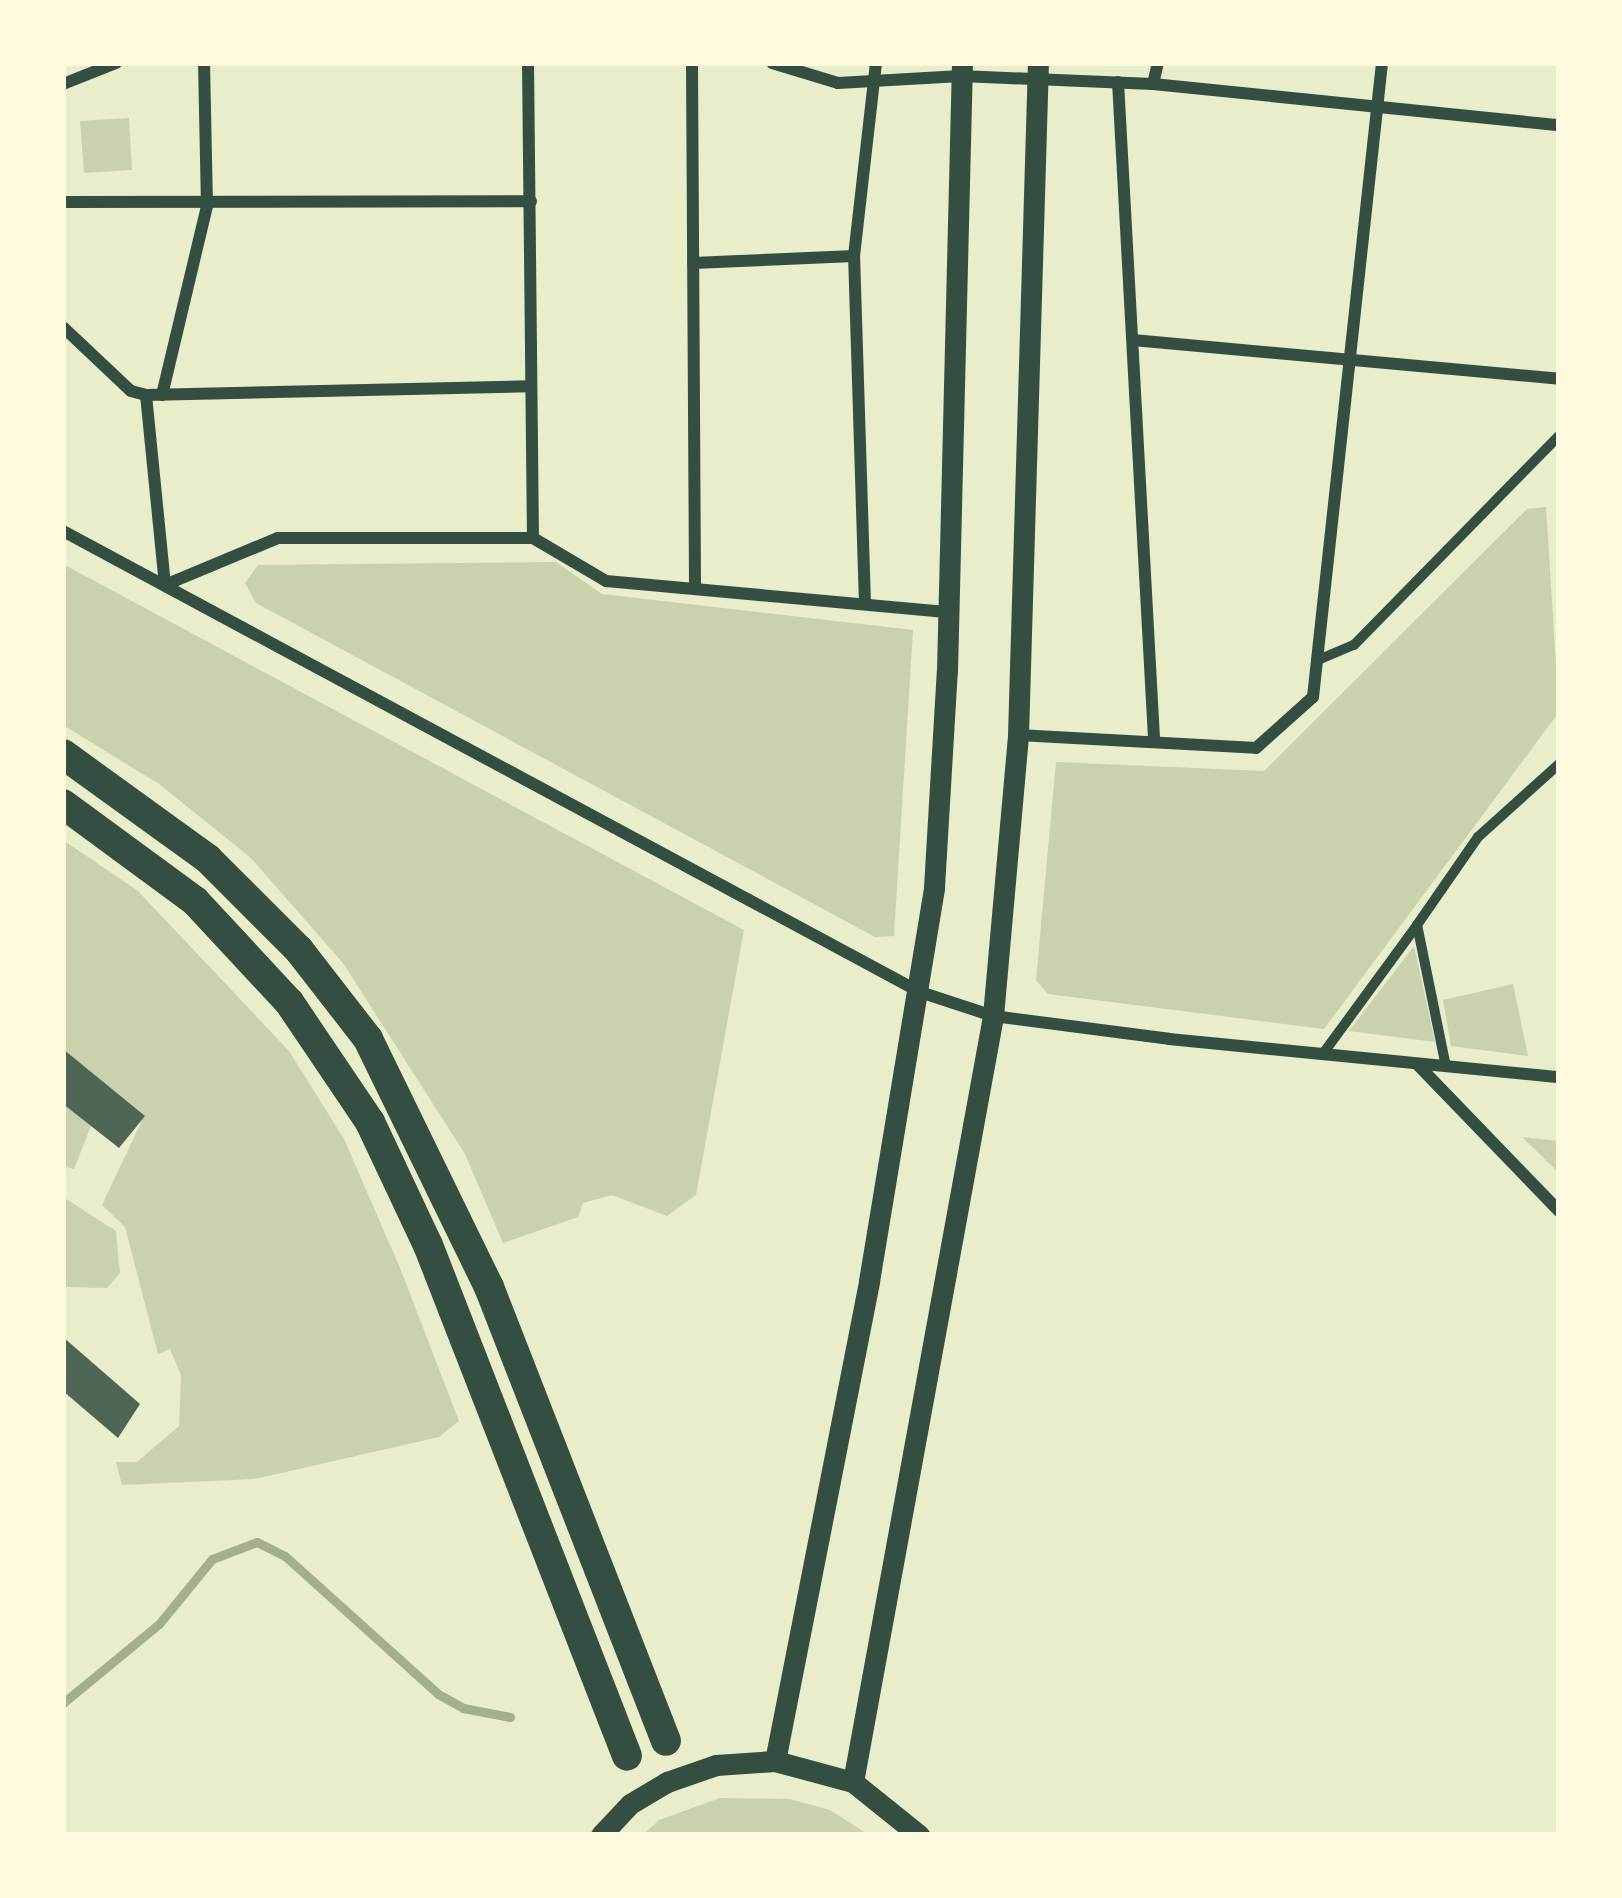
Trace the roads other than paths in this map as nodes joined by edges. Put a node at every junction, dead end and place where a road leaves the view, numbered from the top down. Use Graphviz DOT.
graph roads {
  1 [pos="116,63"];
  2 [pos="204,63"];
  3 [pos="528,63"];
  4 [pos="692,63"];
  5 [pos="772,63"];
  6 [pos="876,63"];
  7 [pos="1158,63"];
  8 [pos="1382,63"];
  9 [pos="961,69"];
  10 [pos="1038,71"];
  11 [pos="878,80"];
  12 [pos="1118,82"];
  13 [pos="63,84"];
  14 [pos="1153,84"];
  15 [pos="1372,102"];
  16 [pos="1559,125"];
  17 [pos="531,201"];
  18 [pos="63,202"];
  19 [pos="207,206"];
  20 [pos="854,256"];
  21 [pos="693,263"];
  22 [pos="63,327"];
  23 [pos="1133,340"];
  24 [pos="1348,358"];
  25 [pos="1559,379"];
  26 [pos="530,386"];
  27 [pos="146,395"];
  28 [pos="162,395"];
  29 [pos="1559,436"];
  30 [pos="63,531"];
  31 [pos="533,538"];
  32 [pos="165,585"];
  33 [pos="695,588"];
  34 [pos="865,604"];
  35 [pos="949,612"];
  36 [pos="1318,660"];
  37 [pos="1018,736"];
  38 [pos="1154,739"];
  39 [pos="63,754"];
  40 [pos="1559,764"];
  41 [pos="63,804"];
  42 [pos="1418,925"];
  43 [pos="920,992"];
  44 [pos="993,1016"];
  45 [pos="1322,1055"];
  46 [pos="1418,1065"];
  47 [pos="1445,1067"];
  48 [pos="1559,1077"];
  49 [pos="1559,1211"];
  50 [pos="666,1741"];
  51 [pos="627,1756"];
  52 [pos="775,1761"];
  53 [pos="853,1782"];
  54 [pos="601,1835"];
  55 [pos="919,1835"];
  1 -- 13 [label="street"];
  2 -- 19 [label="street"];
  3 -- 17 [label="street"];
  4 -- 21 [label="street"];
  5 -- 11 [label="street"];
  6 -- 11 [label="street"];
  7 -- 14 [label="street"];
  8 -- 15 [label="street"];
  9 -- 10 [label="street"];
  9 -- 11 [label="street"];
  9 -- 35 [label="street"];
  10 -- 12 [label="street"];
  10 -- 37 [label="street"];
  11 -- 20 [label="street"];
  12 -- 14 [label="street"];
  12 -- 23 [label="street"];
  14 -- 15 [label="street"];
  15 -- 16 [label="street"];
  15 -- 24 [label="street"];
  17 -- 19 [label="street"];
  17 -- 26 [label="street"];
  18 -- 19 [label="street"];
  19 -- 28 [label="street"];
  20 -- 21 [label="street"];
  20 -- 34 [label="street"];
  21 -- 33 [label="street"];
  22 -- 27 [label="street"];
  23 -- 24 [label="street"];
  23 -- 38 [label="street"];
  24 -- 25 [label="street"];
  24 -- 36 [label="street"];
  26 -- 28 [label="street"];
  26 -- 31 [label="street"];
  27 -- 28 [label="street"];
  27 -- 32 [label="street"];
  29 -- 36 [label="street"];
  30 -- 32 [label="street"];
  31 -- 32 [label="street"];
  31 -- 33 [label="street"];
  32 -- 43 [label="street"];
  33 -- 34 [label="street"];
  34 -- 35 [label="street"];
  35 -- 43 [label="street"];
  36 -- 38 [label="street"];
  37 -- 38 [label="street"];
  37 -- 44 [label="street"];
  39 -- 50 [label="highway"];
  40 -- 42 [label="street"];
  41 -- 51 [label="highway"];
  42 -- 45 [label="street"];
  42 -- 47 [label="street"];
  43 -- 44 [label="street"];
  43 -- 52 [label="street"];
  44 -- 45 [label="street"];
  44 -- 53 [label="street"];
  45 -- 46 [label="street"];
  46 -- 47 [label="street"];
  46 -- 49 [label="street"];
  47 -- 48 [label="street"];
  52 -- 53 [label="street"];
  52 -- 54 [label="street"];
  53 -- 55 [label="street"];
}
